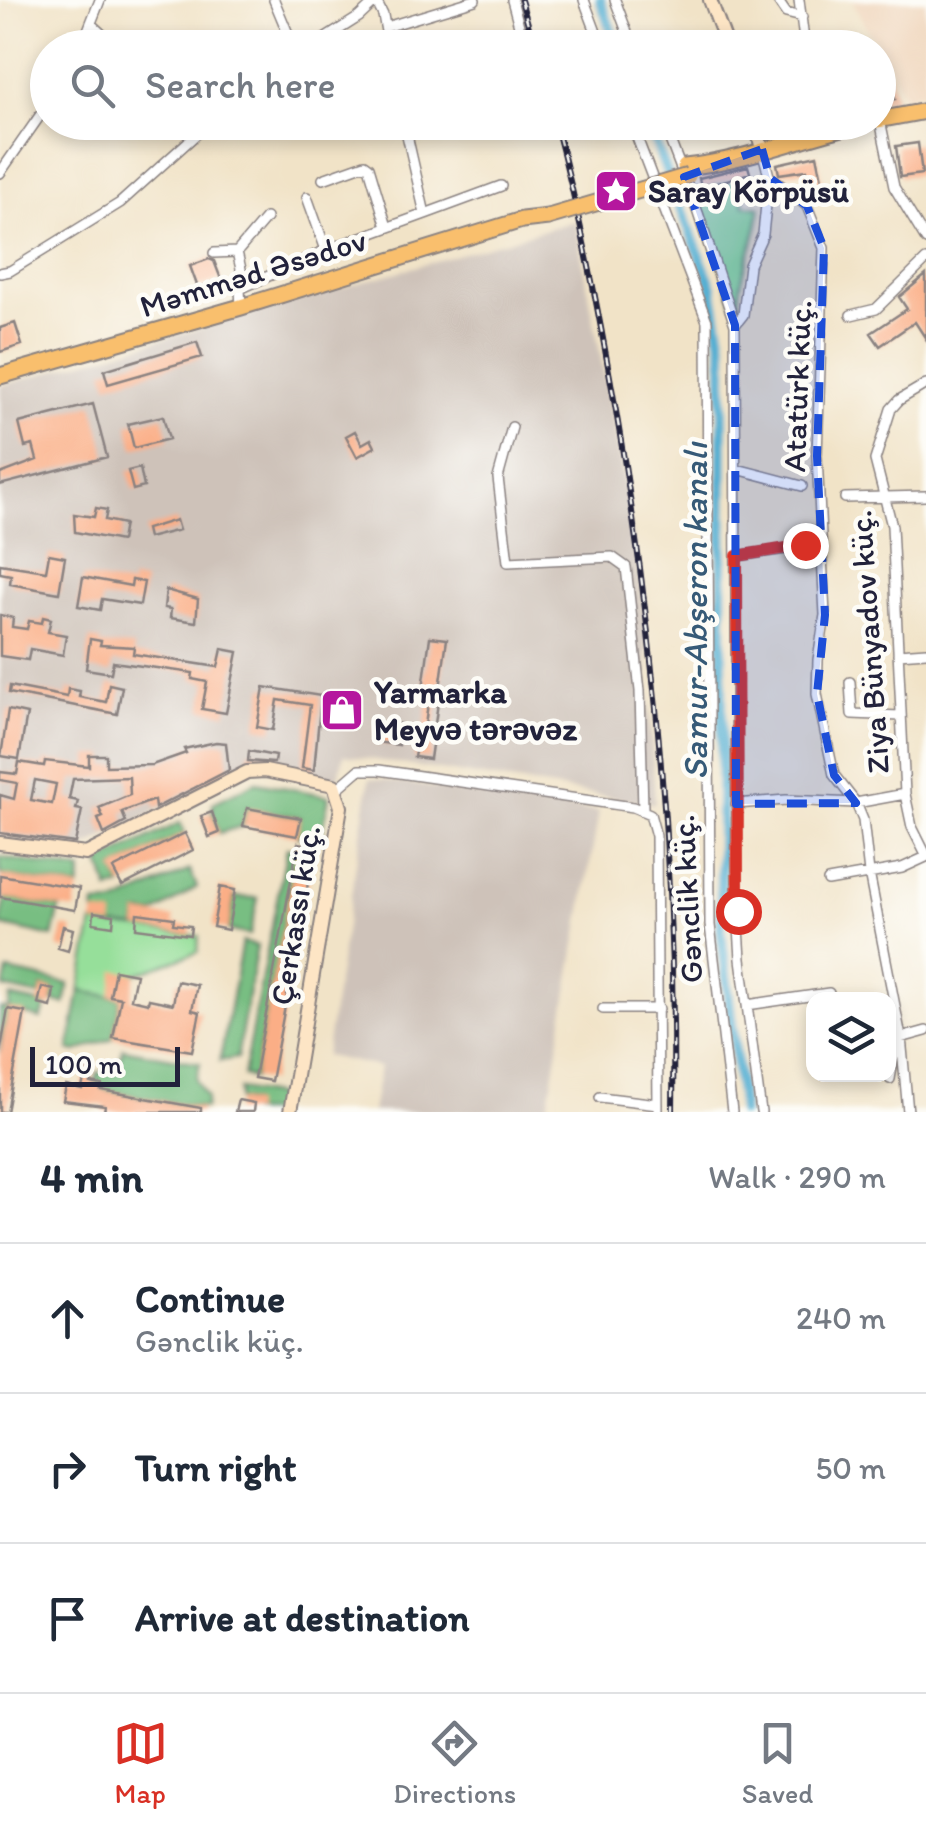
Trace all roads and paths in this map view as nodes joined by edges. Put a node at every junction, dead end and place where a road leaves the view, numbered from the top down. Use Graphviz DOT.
graph roads {
  1 [pos="100,0"];
  2 [pos="274,0"];
  3 [pos="475,0"];
  4 [pos="512,0"];
  5 [pos="584,0"];
  6 [pos="615,0"];
  7 [pos="710,0"];
  8 [pos="777,0"];
  9 [pos="800,0"];
  10 [pos="376,1"];
  11 [pos="802,17"];
  12 [pos="91,24"];
  13 [pos="386,28"];
  14 [pos="88,30"];
  15 [pos="98,30"];
  16 [pos="286,30"];
  17 [pos="338,30"];
  18 [pos="520,30"];
  19 [pos="595,30"];
  20 [pos="627,30"];
  21 [pos="721,30"];
  22 [pos="803,30"];
  23 [pos="926,111"];
  24 [pos="896,117"];
  25 [pos="30,130"];
  26 [pos="190,140"];
  27 [pos="408,140"];
  28 [pos="638,140"];
  29 [pos="669,140"];
  30 [pos="760,140"];
  31 [pos="784,140"];
  32 [pos="880,140"];
  33 [pos="762,149"];
  34 [pos="0,173"];
  35 [pos="770,176"];
  36 [pos="323,179"];
  37 [pos="500,186"];
  38 [pos="307,197"];
  39 [pos="426,214"];
  40 [pos="266,218"];
  41 [pos="387,227"];
  42 [pos="926,240"];
  43 [pos="326,250"];
  44 [pos="237,252"];
  45 [pos="214,254"];
  46 [pos="926,260"];
  47 [pos="0,273"];
  48 [pos="240,289"];
  49 [pos="242,307"];
  50 [pos="851,316"];
  51 [pos="735,325"];
  52 [pos="0,376"];
  53 [pos="926,384"];
  54 [pos="512,427"];
  55 [pos="737,469"];
  56 [pos="802,486"];
  57 [pos="926,496"];
  58 [pos="885,497"];
  59 [pos="845,498"];
  60 [pos="822,544"];
  61 [pos="737,556"];
  62 [pos="926,652"];
  63 [pos="898,654"];
  64 [pos="850,682"];
  65 [pos="900,716"];
  66 [pos="337,789"];
  67 [pos="905,794"];
  68 [pos="856,803"];
  69 [pos="736,804"];
  70 [pos="642,809"];
  71 [pos="0,843"];
  72 [pos="926,856"];
  73 [pos="869,873"];
  74 [pos="828,881"];
  75 [pos="806,996"];
  76 [pos="746,1005"];
  77 [pos="603,1008"];
  78 [pos="658,1009"];
  79 [pos="926,1031"];
  80 [pos="900,1037"];
  81 [pos="896,1042"];
  82 [pos="600,1097"];
  83 [pos="658,1108"];
  84 [pos="290,1112"];
  85 [pos="732,1112"];
  86 [pos="761,1112"];
  87 [pos="908,1112"];
  1 -- 12 [label="street"];
  2 -- 16 [label="street"];
  3 -- 13 [label="street"];
  4 -- 18 [label="street"];
  5 -- 19 [label="street"];
  6 -- 20 [label="street"];
  7 -- 21 [label="street"];
  8 -- 11 [label="street"];
  9 -- 11 [label="street"];
  10 -- 13 [label="street"];
  10 -- 17 [label="street"];
  11 -- 22 [label="street"];
  12 -- 14 [label="street"];
  12 -- 15 [label="street"];
  23 -- 24 [label="main road"];
  25 -- 34 [label="street"];
  26 -- 47 [label="street"];
  27 -- 39 [label="street"];
  28 -- 85 [label="street, Gənclik küç."];
  29 -- 51 [label="street"];
  30 -- 33 [label="street"];
  31 -- 33 [label="main road"];
  32 -- 42 [label="street"];
  33 -- 35 [label="street"];
  33 -- 49 [label="main road, Məmməd Əsədov, bridge"];
  35 -- 51 [label="street, Gənclik küç."];
  35 -- 60 [label="street, Atatürk küç."];
  36 -- 41 [label="street"];
  37 -- 39 [label="street"];
  38 -- 43 [label="street"];
  39 -- 41 [label="street"];
  40 -- 44 [label="street"];
  41 -- 43 [label="street"];
  43 -- 48 [label="street"];
  44 -- 45 [label="street"];
  44 -- 48 [label="street"];
  46 -- 50 [label="street"];
  48 -- 49 [label="street"];
  49 -- 52 [label="main road, Məmməd Əsədov"];
  51 -- 55 [label="street, Gənclik küç."];
  53 -- 58 [label="street, Ziya Bünyadov küç."];
  54 -- 70 [label="street"];
  55 -- 56 [label="street"];
  55 -- 61 [label="street, Gənclik küç."];
  57 -- 58 [label="street"];
  58 -- 59 [label="street"];
  58 -- 63 [label="street, Ziya Bünyadov küç."];
  60 -- 61 [label="street"];
  60 -- 68 [label="street, Atatürk küç."];
  61 -- 69 [label="street, Gənclik küç."];
  62 -- 63 [label="street"];
  63 -- 65 [label="street, Ziya Bünyadov küç."];
  64 -- 65 [label="street"];
  65 -- 67 [label="street, Ziya Bünyadov küç."];
  66 -- 70 [label="street"];
  66 -- 71 [label="street, Çerkassı küç."];
  66 -- 84 [label="street, Çerkassı küç."];
  67 -- 68 [label="street"];
  67 -- 72 [label="street, Ziya Bünyadov küç."];
  68 -- 69 [label="street"];
  68 -- 73 [label="street, Atatürk küç."];
  69 -- 76 [label="street, Gənclik küç."];
  70 -- 78 [label="street"];
  72 -- 73 [label="street"];
  73 -- 74 [label="street"];
  73 -- 80 [label="street, Atatürk küç."];
  75 -- 76 [label="street"];
  76 -- 86 [label="street, Gənclik küç."];
  77 -- 78 [label="street"];
  78 -- 83 [label="street"];
  79 -- 80 [label="street"];
  80 -- 81 [label="street"];
  80 -- 87 [label="street, Atatürk küç."];
  82 -- 83 [label="street"];
}
